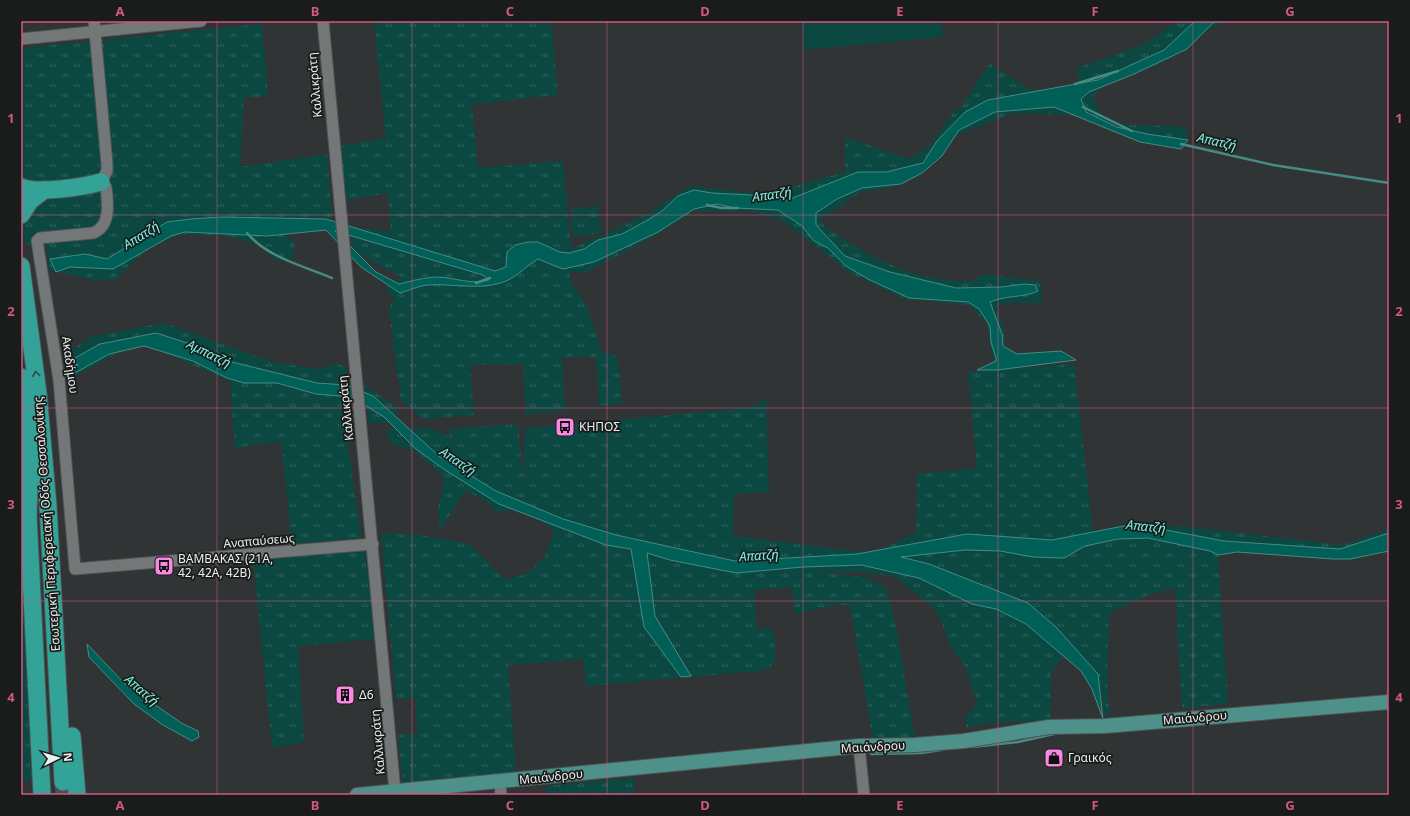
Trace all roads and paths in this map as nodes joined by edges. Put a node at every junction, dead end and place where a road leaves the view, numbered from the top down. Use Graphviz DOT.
graph roads {
  1 [pos="94,21"];
  2 [pos="201,21"];
  3 [pos="323,21"];
  4 [pos="95,33"];
  5 [pos="23,39"];
  6 [pos="101,182"];
  7 [pos="21,187"];
  8 [pos="44,190"];
  9 [pos="21,216"];
  10 [pos="21,256"];
  11 [pos="21,267"];
  12 [pos="21,377"];
  13 [pos="44,454"];
  14 [pos="373,544"];
  15 [pos="75,569"];
  16 [pos="1389,702"];
  17 [pos="859,746"];
  18 [pos="47,788"];
  19 [pos="501,789"];
  20 [pos="395,792"];
  21 [pos="78,795"];
  22 [pos="357,795"];
  23 [pos="864,795"];
  1 -- 4 [label="street"];
  2 -- 4 [label="street"];
  3 -- 14 [label="street, Καλλικράτη"];
  4 -- 5 [label="street"];
  4 -- 6 [label="street"];
  6 -- 8 [label="highway"];
  6 -- 15 [label="street, Ακαδήμου"];
  7 -- 8 [label="highway"];
  8 -- 9 [label="highway"];
  10 -- 11 [label="highway, Εσωτερική Περιφερειακή Οδός Θεσσαλονίκης"];
  13 -- 11 [label="highway, Εσωτερική Περιφερειακή Οδός Θεσσαλονίκης, one-way"];
  12 -- 18 [label="highway, Εσωτερική Περιφερειακή Οδός Θεσσαλονίκης"];
  13 -- 18 [label="highway, Εσωτερική Περιφερειακή Οδός Θεσσαλονίκης"];
  13 -- 21 [label="highway"];
  14 -- 15 [label="street, Αναπαύσεως"];
  14 -- 20 [label="street, Καλλικράτη"];
  16 -- 17 [label="main road, Μαιάνδρου"];
  17 -- 19 [label="main road, Μαιάνδρου"];
  17 -- 23 [label="street"];
  19 -- 20 [label="main road, Μαιάνδρου"];
  20 -- 22 [label="main road, Μαιάνδρου"];
}
